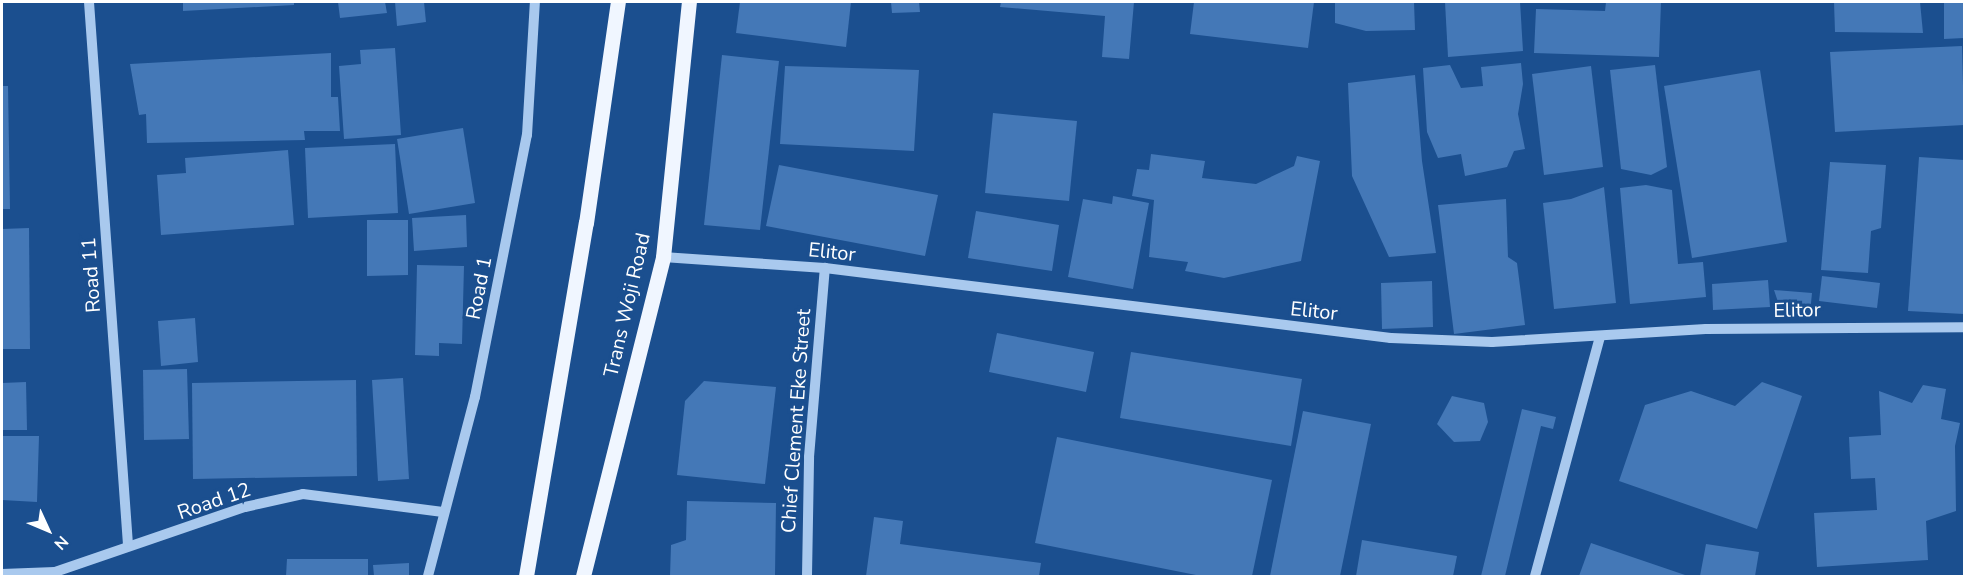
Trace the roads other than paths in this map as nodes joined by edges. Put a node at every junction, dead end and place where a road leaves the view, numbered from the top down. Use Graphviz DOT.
graph roads {
  1 [pos="89,2"];
  2 [pos="535,2"];
  3 [pos="618,2"];
  4 [pos="689,2"];
  5 [pos="663,257"];
  6 [pos="825,268"];
  7 [pos="1965,327"];
  8 [pos="1600,337"];
  9 [pos="443,513"];
  10 [pos="128,546"];
  11 [pos="2,574"];
  12 [pos="428,576"];
  13 [pos="526,576"];
  14 [pos="583,576"];
  15 [pos="807,576"];
  16 [pos="1535,576"];
  1 -- 10 [label="street, Road 11"];
  2 -- 9 [label="street, Road 1"];
  3 -- 13 [label="main road"];
  4 -- 5 [label="main road, Trans Woji Road"];
  5 -- 6 [label="street, Elitor"];
  5 -- 14 [label="main road, Trans Woji Road"];
  6 -- 8 [label="street, Elitor"];
  6 -- 15 [label="street, Chief Clement Eke Street"];
  7 -- 8 [label="street, Elitor"];
  8 -- 16 [label="street"];
  9 -- 10 [label="street, Road 12"];
  9 -- 12 [label="street, Road 1"];
  10 -- 11 [label="street, Road 12"];
}
